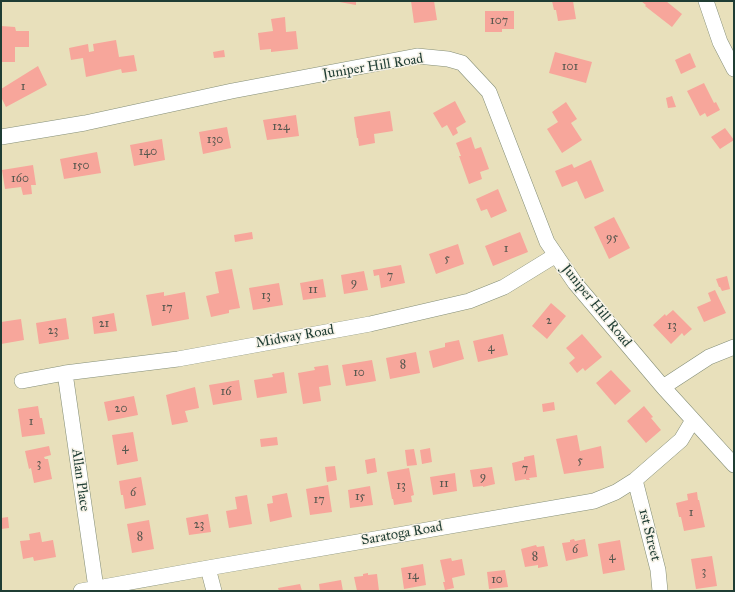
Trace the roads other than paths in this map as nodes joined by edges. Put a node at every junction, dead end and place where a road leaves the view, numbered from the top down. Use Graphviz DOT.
graph roads {
  1 [pos="706,1"];
  2 [pos="734,69"];
  3 [pos="1,137"];
  4 [pos="556,256"];
  5 [pos="734,347"];
  6 [pos="65,372"];
  7 [pos="22,381"];
  8 [pos="662,386"];
  9 [pos="693,420"];
  10 [pos="734,465"];
  11 [pos="635,480"];
  12 [pos="208,568"];
  13 [pos="88,590"];
  14 [pos="214,591"];
  15 [pos="660,591"];
  1 -- 2 [label="street"];
  3 -- 4 [label="street, Juniper Hill Road"];
  4 -- 6 [label="street, Midway Road"];
  4 -- 8 [label="street, Juniper Hill Road"];
  5 -- 8 [label="street"];
  6 -- 7 [label="street, Midway Road"];
  6 -- 13 [label="street, Allan Place"];
  8 -- 9 [label="street, Juniper Hill Road"];
  9 -- 10 [label="street, Juniper Hill Road"];
  9 -- 11 [label="street, Saratoga Road"];
  11 -- 12 [label="street, Saratoga Road"];
  11 -- 15 [label="street, 1st Street"];
  12 -- 13 [label="street, Saratoga Road"];
  12 -- 14 [label="street"];
}
